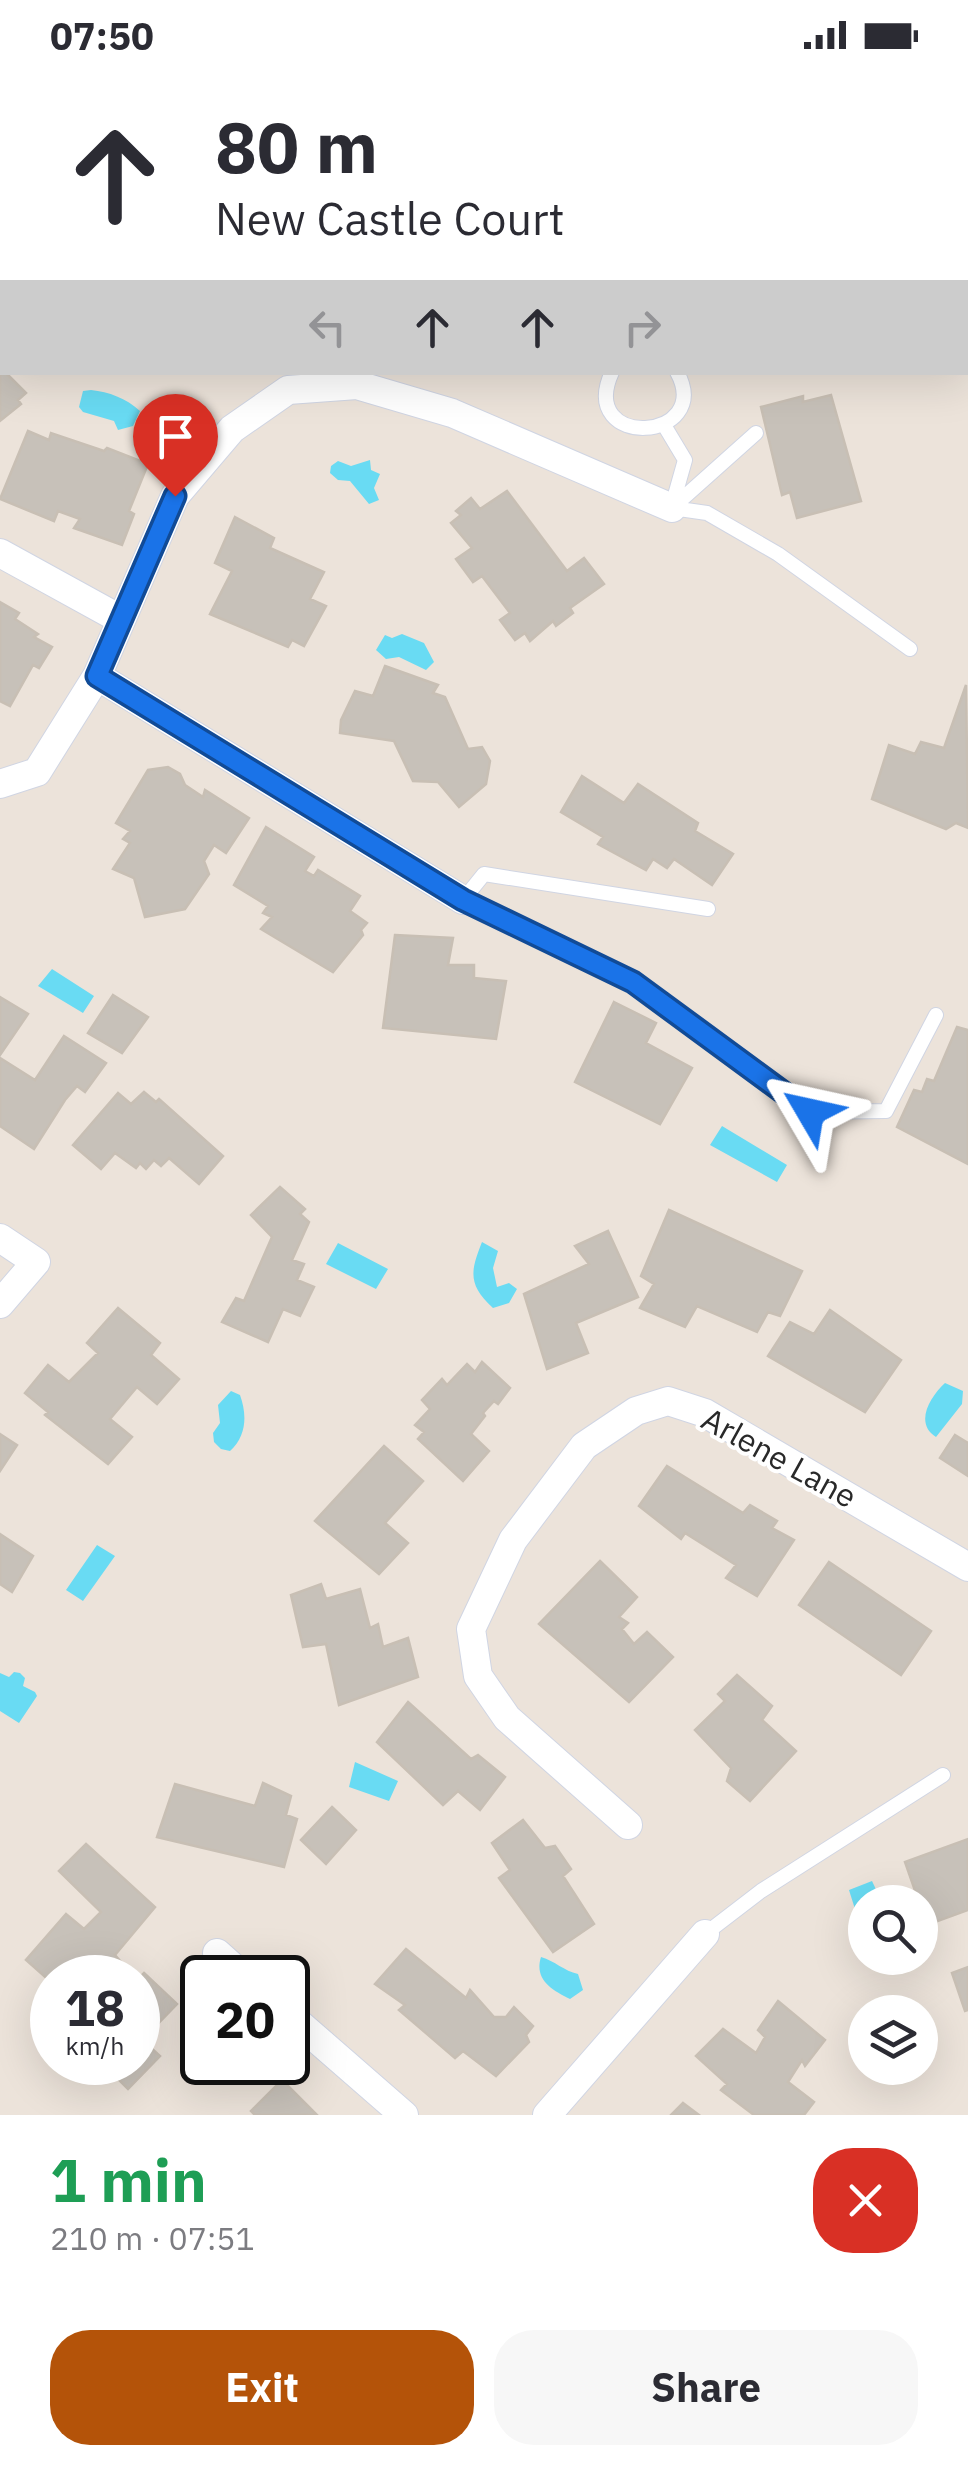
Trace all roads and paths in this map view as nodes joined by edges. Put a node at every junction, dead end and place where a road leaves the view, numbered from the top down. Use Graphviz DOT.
graph roads {
  1 [pos="611,375"];
  2 [pos="679,375"];
  3 [pos="664,425"];
  4 [pos="756,434"];
  5 [pos="672,508"];
  6 [pos="0,553"];
  7 [pos="120,619"];
  8 [pos="910,650"];
  9 [pos="97,676"];
  10 [pos="0,784"];
  11 [pos="463,900"];
  12 [pos="708,909"];
  13 [pos="936,1016"];
  14 [pos="0,1238"];
  15 [pos="0,1304"];
  16 [pos="968,1567"];
  17 [pos="943,1775"];
  18 [pos="628,1825"];
  19 [pos="705,1934"];
  20 [pos="216,1953"];
  21 [pos="218,1955"];
  22 [pos="310,2033"];
  23 [pos="404,2115"];
  24 [pos="547,2115"];
  1 -- 3 [label="lane"];
  2 -- 3 [label="lane"];
  3 -- 5 [label="lane"];
  4 -- 5 [label="lane"];
  5 -- 7 [label="street"];
  5 -- 8 [label="lane"];
  6 -- 7 [label="street"];
  7 -- 9 [label="street"];
  9 -- 10 [label="street"];
  9 -- 11 [label="street"];
  11 -- 12 [label="lane"];
  11 -- 13 [label="lane"];
  14 -- 15 [label="street"];
  16 -- 18 [label="street, Arlene Lane"];
  17 -- 19 [label="lane"];
  19 -- 24 [label="street"];
  20 -- 21 [label="street"];
  22 -- 23 [label="street"];
}
